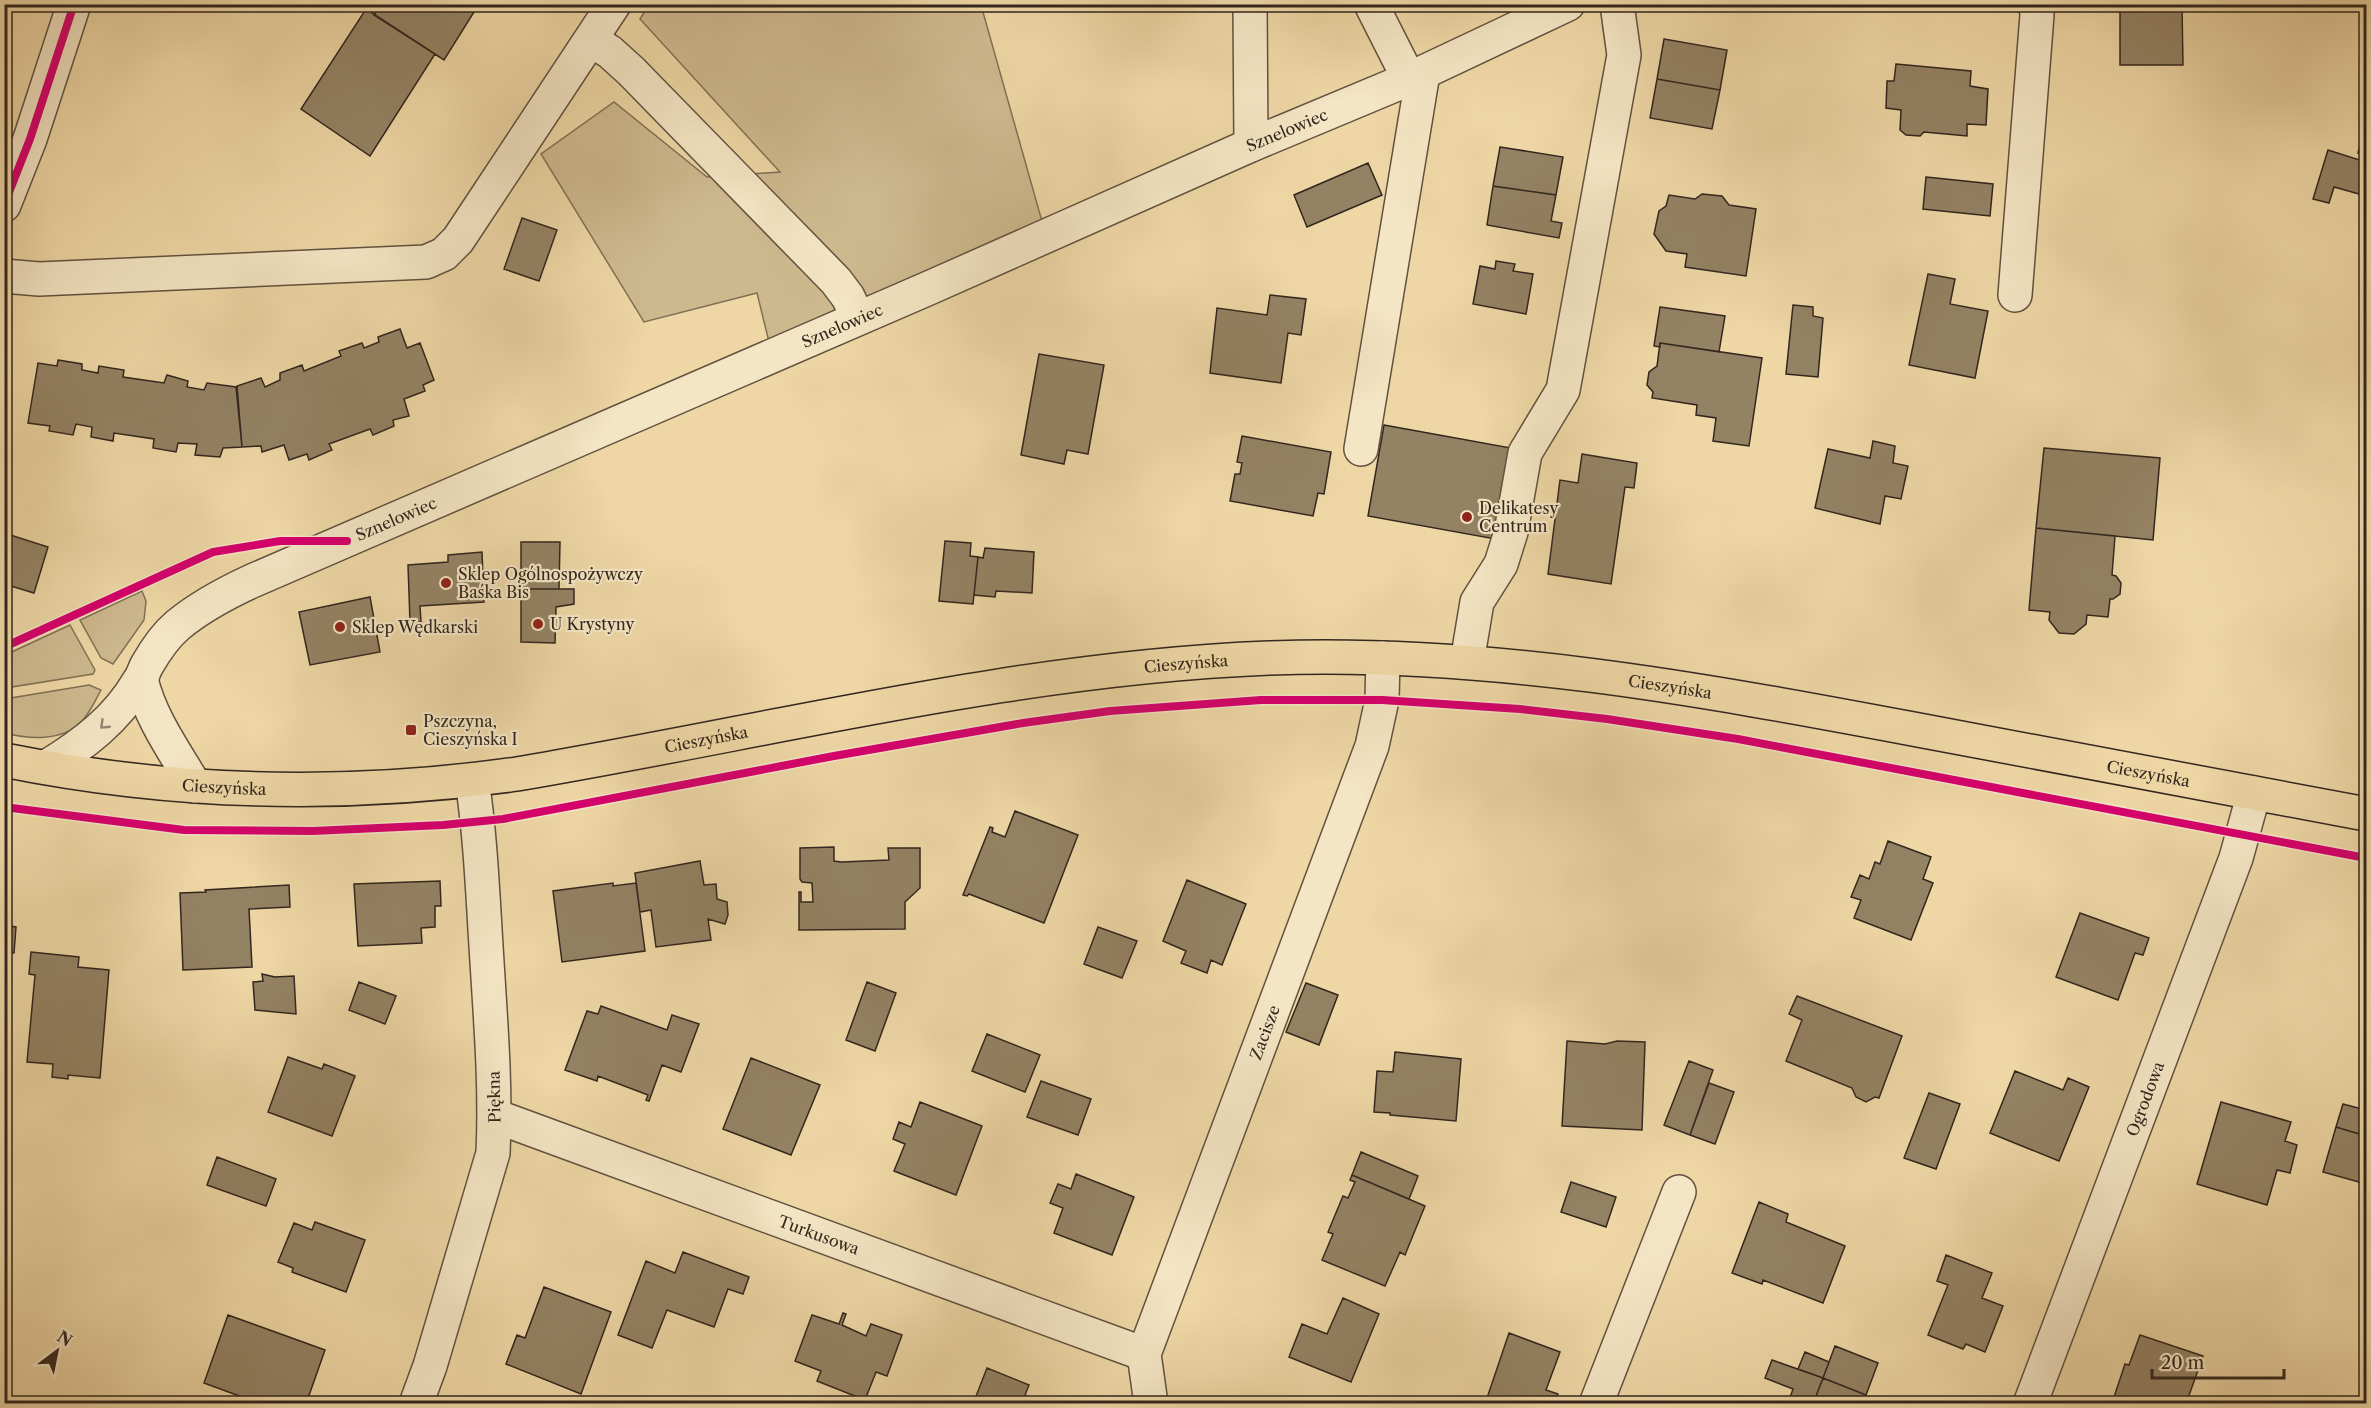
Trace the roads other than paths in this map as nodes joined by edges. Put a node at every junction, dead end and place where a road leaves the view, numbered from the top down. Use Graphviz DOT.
graph roads {
  1 [pos="75,4"];
  2 [pos="614,4"];
  3 [pos="1250,4"];
  4 [pos="1371,4"];
  5 [pos="1568,4"];
  6 [pos="1617,4"];
  7 [pos="2036,4"];
  8 [pos="591,40"];
  9 [pos="1416,76"];
  10 [pos="1251,145"];
  11 [pos="4,205"];
  12 [pos="4,276"];
  13 [pos="2015,295"];
  14 [pos="858,318"];
  15 [pos="1360,449"];
  16 [pos="1383,658"];
  17 [pos="1467,662"];
  18 [pos="141,679"];
  19 [pos="4,760"];
  20 [pos="46,767"];
  21 [pos="472,780"];
  22 [pos="195,786"];
  23 [pos="2254,793"];
  24 [pos="2367,814"];
  25 [pos="495,1116"];
  26 [pos="1679,1192"];
  27 [pos="1144,1354"];
  28 [pos="416,1404"];
  29 [pos="1151,1404"];
  30 [pos="1596,1404"];
  31 [pos="2030,1404"];
  1 -- 11 [label="street"];
  2 -- 8 [label="street"];
  3 -- 10 [label="street"];
  4 -- 9 [label="street"];
  5 -- 9 [label="street, Sznelowiec"];
  6 -- 17 [label="street"];
  7 -- 13 [label="street"];
  8 -- 12 [label="street"];
  8 -- 14 [label="street"];
  9 -- 10 [label="street, Sznelowiec"];
  9 -- 15 [label="street"];
  10 -- 14 [label="street, Sznelowiec"];
  14 -- 18 [label="street, Sznelowiec"];
  16 -- 17 [label="main road, Cieszyńska"];
  16 -- 21 [label="main road, Cieszyńska"];
  16 -- 27 [label="street, Zacisze"];
  17 -- 23 [label="main road, Cieszyńska"];
  18 -- 20 [label="street, Sznelowiec, one-way"];
  18 -- 22 [label="street"];
  19 -- 20 [label="main road, Cieszyńska"];
  20 -- 22 [label="main road, Cieszyńska"];
  21 -- 22 [label="main road, Cieszyńska"];
  21 -- 25 [label="street, Piękna"];
  23 -- 24 [label="main road, Cieszyńska"];
  23 -- 31 [label="street, Ogrodowa"];
  25 -- 27 [label="street, Turkusowa"];
  25 -- 28 [label="street, Piękna"];
  26 -- 30 [label="street"];
  27 -- 29 [label="street, Zacisze"];
}
